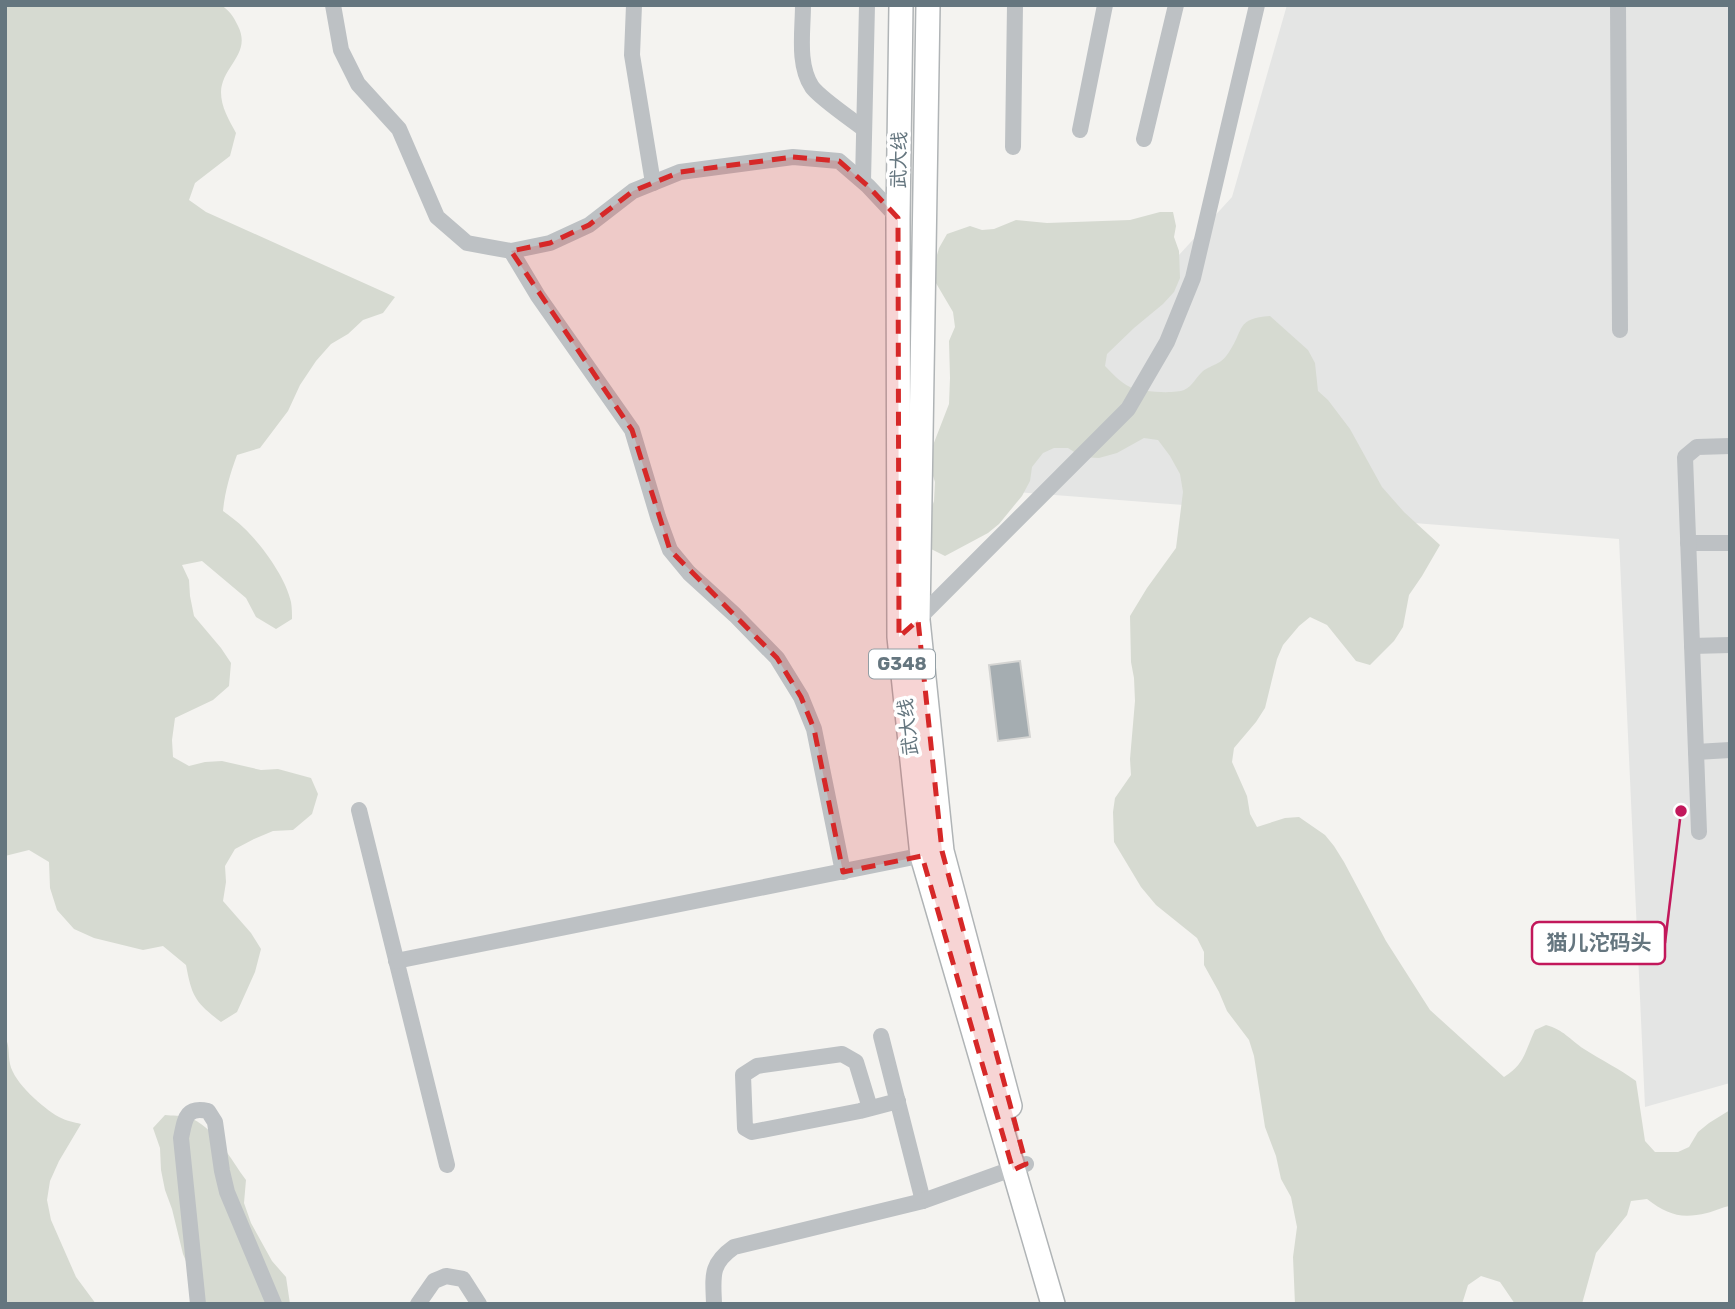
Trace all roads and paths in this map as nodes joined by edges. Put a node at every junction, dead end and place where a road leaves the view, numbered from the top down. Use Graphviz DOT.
graph roads {
  1 [pos="333,5"];
  2 [pos="634,5"];
  3 [pos="803,5"];
  4 [pos="867,5"];
  5 [pos="901,5"];
  6 [pos="928,5"];
  7 [pos="1015,5"];
  8 [pos="1105,5"];
  9 [pos="1176,5"];
  10 [pos="1256,5"];
  11 [pos="1618,5"];
  12 [pos="864,129"];
  13 [pos="1080,130"];
  14 [pos="1144,139"];
  15 [pos="1013,147"];
  16 [pos="863,181"];
  17 [pos="653,183"];
  18 [pos="898,218"];
  19 [pos="511,250"];
  20 [pos="1620,330"];
  21 [pos="1730,446"];
  22 [pos="1688,543"];
  23 [pos="1730,543"];
  24 [pos="918,620"];
  25 [pos="899,637"];
  26 [pos="1730,645"];
  27 [pos="1692,646"];
  28 [pos="1730,750"];
  29 [pos="1696,752"];
  30 [pos="359,810"];
  31 [pos="1699,832"];
  32 [pos="932,854"];
  33 [pos="843,872"];
  34 [pos="396,961"];
  35 [pos="850,1058"];
  36 [pos="898,1101"];
  37 [pos="870,1108"];
  38 [pos="447,1165"];
  39 [pos="1019,1167"];
  40 [pos="923,1200"];
  41 [pos="714,1303"];
  42 [pos="198,1304"];
  43 [pos="274,1304"];
  44 [pos="418,1304"];
  45 [pos="479,1304"];
  46 [pos="1053,1304"];
  47 [pos="1068,1304"];
  1 -- 19 [label="street"];
  2 -- 17 [label="street"];
  3 -- 12 [label="street"];
  4 -- 12 [label="street"];
  5 -- 18 [label="highway, 武大线 / G348"];
  6 -- 24 [label="highway, 武大线 / G348"];
  7 -- 15 [label="street"];
  8 -- 13 [label="street"];
  9 -- 14 [label="street"];
  10 -- 24 [label="street"];
  11 -- 20 [label="street"];
  12 -- 16 [label="street"];
  16 -- 17 [label="street"];
  16 -- 18 [label="street"];
  17 -- 19 [label="street"];
  18 -- 25 [label="highway, 武大线 / G348"];
  19 -- 33 [label="street"];
  21 -- 22 [label="street"];
  22 -- 23 [label="street"];
  22 -- 27 [label="street"];
  24 -- 25 [label="street"];
  24 -- 32 [label="highway, 武大线 / G348"];
  25 -- 32 [label="highway, 武大线 / G348"];
  26 -- 27 [label="street"];
  27 -- 29 [label="street"];
  28 -- 29 [label="street"];
  29 -- 31 [label="street"];
  30 -- 34 [label="street"];
  32 -- 33 [label="street"];
  32 -- 39 [label="highway, 武大线 / G348"];
  33 -- 34 [label="street"];
  34 -- 38 [label="street"];
  35 -- 36 [label="street"];
  35 -- 37 [label="street"];
  35 -- 37 [label="street"];
  36 -- 37 [label="street"];
  36 -- 40 [label="street"];
  39 -- 40 [label="street"];
  39 -- 46 [label="highway, 武大线 / G348"];
  39 -- 47 [label="highway, 武大线 / G348"];
  40 -- 41 [label="street"];
  42 -- 43 [label="street"];
  44 -- 45 [label="street"];
}
